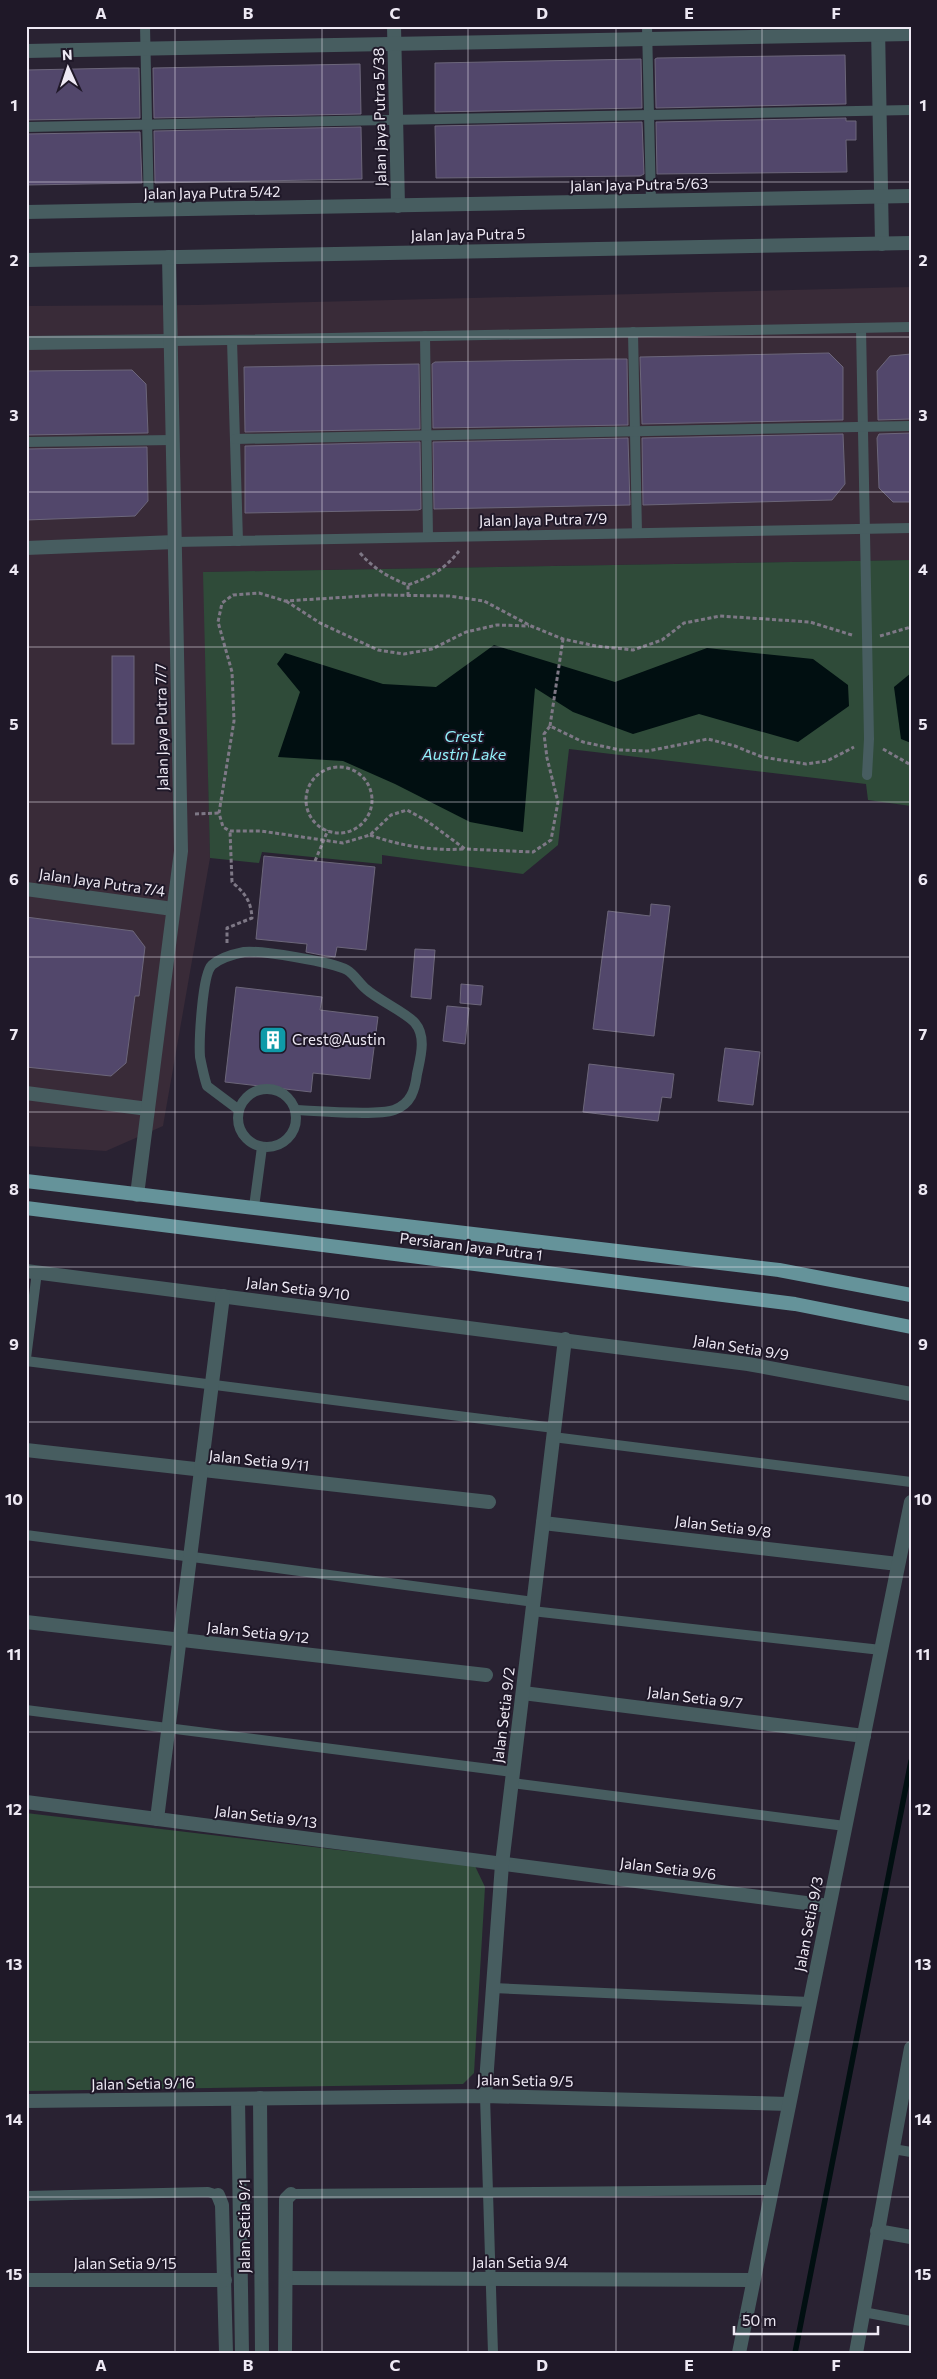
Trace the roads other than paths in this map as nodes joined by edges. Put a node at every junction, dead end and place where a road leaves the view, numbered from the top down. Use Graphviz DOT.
graph roads {
  1 [pos="145,26"];
  2 [pos="394,26"];
  3 [pos="878,30"];
  4 [pos="647,33"];
  5 [pos="911,34"];
  6 [pos="395,44"];
  7 [pos="146,49"];
  8 [pos="26,51"];
  9 [pos="879,110"];
  10 [pos="911,110"];
  11 [pos="648,115"];
  12 [pos="396,120"];
  13 [pos="147,125"];
  14 [pos="26,127"];
  15 [pos="881,196"];
  16 [pos="911,196"];
  17 [pos="650,201"];
  18 [pos="398,206"];
  19 [pos="149,210"];
  20 [pos="26,212"];
  21 [pos="911,243"];
  22 [pos="882,244"];
  23 [pos="169,257"];
  24 [pos="26,260"];
  25 [pos="911,327"];
  26 [pos="861,328"];
  27 [pos="633,332"];
  28 [pos="425,336"];
  29 [pos="232,340"];
  30 [pos="172,341"];
  31 [pos="26,343"];
  32 [pos="911,426"];
  33 [pos="863,427"];
  34 [pos="635,432"];
  35 [pos="426,436"];
  36 [pos="235,439"];
  37 [pos="173,440"];
  38 [pos="26,442"];
  39 [pos="911,528"];
  40 [pos="865,529"];
  41 [pos="637,533"];
  42 [pos="428,537"];
  43 [pos="238,541"];
  44 [pos="175,542"];
  45 [pos="26,548"];
  46 [pos="868,775"];
  47 [pos="26,889"];
  48 [pos="174,909"];
  49 [pos="26,1093"];
  50 [pos="148,1109"];
  51 [pos="239,1110"];
  52 [pos="296,1110"];
  53 [pos="262,1147"];
  54 [pos="26,1181"];
  55 [pos="137,1195"];
  56 [pos="254,1207"];
  57 [pos="26,1208"];
  58 [pos="31,1271"];
  59 [pos="911,1295"];
  60 [pos="223,1296"];
  61 [pos="911,1327"];
  62 [pos="565,1339"];
  63 [pos="26,1360"];
  64 [pos="212,1385"];
  65 [pos="911,1394"];
  66 [pos="554,1432"];
  67 [pos="26,1450"];
  68 [pos="201,1471"];
  69 [pos="911,1482"];
  70 [pos="489,1502"];
  71 [pos="911,1502"];
  72 [pos="543,1523"];
  73 [pos="26,1535"];
  74 [pos="190,1557"];
  75 [pos="898,1564"];
  76 [pos="533,1607"];
  77 [pos="26,1622"];
  78 [pos="180,1641"];
  79 [pos="881,1650"];
  80 [pos="486,1675"];
  81 [pos="523,1693"];
  82 [pos="26,1710"];
  83 [pos="168,1728"];
  84 [pos="864,1736"];
  85 [pos="513,1778"];
  86 [pos="26,1802"];
  87 [pos="157,1819"];
  88 [pos="845,1826"];
  89 [pos="502,1864"];
  90 [pos="829,1906"];
  91 [pos="493,1988"];
  92 [pos="810,2002"];
  93 [pos="911,2048"];
  94 [pos="909,2069"];
  95 [pos="485,2096"];
  96 [pos="260,2098"];
  97 [pos="238,2099"];
  98 [pos="26,2101"];
  99 [pos="789,2104"];
  100 [pos="892,2148"];
  101 [pos="911,2152"];
  102 [pos="772,2190"];
  103 [pos="488,2191"];
  104 [pos="291,2194"];
  105 [pos="218,2195"];
  106 [pos="26,2196"];
  107 [pos="877,2231"];
  108 [pos="911,2236"];
  109 [pos="286,2278"];
  110 [pos="491,2279"];
  111 [pos="26,2280"];
  112 [pos="224,2280"];
  113 [pos="753,2280"];
  114 [pos="863,2312"];
  115 [pos="911,2321"];
  116 [pos="226,2353"];
  117 [pos="242,2353"];
  118 [pos="262,2353"];
  119 [pos="286,2353"];
  120 [pos="493,2353"];
  121 [pos="739,2353"];
  122 [pos="856,2353"];
  1 -- 7 [label="lane"];
  2 -- 6 [label="street, Jalan Jaya Putra 5/38"];
  3 -- 4 [label="street"];
  3 -- 5 [label="street"];
  3 -- 9 [label="street"];
  4 -- 6 [label="street"];
  4 -- 11 [label="lane"];
  6 -- 7 [label="street"];
  6 -- 12 [label="street, Jalan Jaya Putra 5/38"];
  7 -- 8 [label="street"];
  7 -- 13 [label="lane"];
  9 -- 10 [label="lane"];
  9 -- 11 [label="lane"];
  9 -- 15 [label="street"];
  11 -- 12 [label="lane"];
  11 -- 17 [label="lane"];
  12 -- 13 [label="lane"];
  12 -- 18 [label="street, Jalan Jaya Putra 5/38"];
  13 -- 14 [label="lane"];
  13 -- 19 [label="lane"];
  15 -- 16 [label="street, Jalan Jaya Putra 5/63"];
  15 -- 17 [label="street, Jalan Jaya Putra 5/63"];
  15 -- 22 [label="street"];
  17 -- 18 [label="street, Jalan Jaya Putra 5/63"];
  18 -- 19 [label="street, Jalan Jaya Putra 5/42"];
  19 -- 20 [label="street, Jalan Jaya Putra 5/42"];
  21 -- 22 [label="street, Jalan Jaya Putra 5"];
  22 -- 23 [label="street, Jalan Jaya Putra 5"];
  23 -- 24 [label="street, Jalan Jaya Putra 5"];
  23 -- 30 [label="street, Jalan Jaya Putra 7/7"];
  25 -- 26 [label="lane"];
  26 -- 27 [label="lane"];
  26 -- 33 [label="lane"];
  27 -- 28 [label="lane"];
  27 -- 34 [label="lane"];
  28 -- 29 [label="lane"];
  28 -- 35 [label="lane"];
  29 -- 30 [label="lane"];
  29 -- 36 [label="lane"];
  30 -- 31 [label="street"];
  30 -- 37 [label="street, Jalan Jaya Putra 7/7"];
  32 -- 33 [label="lane"];
  33 -- 34 [label="lane"];
  33 -- 40 [label="lane"];
  34 -- 35 [label="lane"];
  34 -- 41 [label="lane"];
  35 -- 36 [label="lane"];
  35 -- 42 [label="lane"];
  36 -- 43 [label="lane"];
  37 -- 38 [label="lane"];
  37 -- 44 [label="street, Jalan Jaya Putra 7/7"];
  39 -- 40 [label="lane, Jalan Jaya Putra 7/9"];
  40 -- 41 [label="lane, Jalan Jaya Putra 7/9"];
  40 -- 46 [label="lane"];
  41 -- 42 [label="lane, Jalan Jaya Putra 7/9"];
  42 -- 43 [label="lane, Jalan Jaya Putra 7/9"];
  43 -- 44 [label="lane, Jalan Jaya Putra 7/9"];
  44 -- 45 [label="street"];
  44 -- 48 [label="street, Jalan Jaya Putra 7/7"];
  47 -- 48 [label="street, Jalan Jaya Putra 7/4"];
  48 -- 50 [label="street, Jalan Jaya Putra 7/7"];
  49 -- 50 [label="street"];
  50 -- 55 [label="street, Jalan Jaya Putra 7/7"];
  51 -- 52 [label="lane"];
  51 -- 52 [label="lane"];
  51 -- 53 [label="lane"];
  52 -- 53 [label="lane"];
  53 -- 56 [label="lane"];
  54 -- 55 [label="main road, Persiaran Jaya Putra 1"];
  55 -- 56 [label="main road, Persiaran Jaya Putra 1"];
  56 -- 59 [label="main road, Persiaran Jaya Putra 1"];
  57 -- 61 [label="main road, Persiaran Jaya Putra 1"];
  58 -- 60 [label="street, Jalan Setia 9/10"];
  58 -- 63 [label="lane"];
  60 -- 62 [label="street, Jalan Setia 9/10"];
  60 -- 64 [label="street"];
  62 -- 65 [label="street, Jalan Setia 9/9"];
  62 -- 66 [label="street, Jalan Setia 9/2"];
  63 -- 64 [label="lane"];
  64 -- 66 [label="lane"];
  64 -- 68 [label="street"];
  66 -- 69 [label="lane"];
  66 -- 72 [label="street, Jalan Setia 9/2"];
  67 -- 68 [label="street, Jalan Setia 9/11"];
  68 -- 70 [label="street, Jalan Setia 9/11"];
  68 -- 74 [label="street"];
  71 -- 75 [label="street, Jalan Setia 9/3"];
  72 -- 75 [label="street, Jalan Setia 9/8"];
  72 -- 76 [label="street, Jalan Setia 9/2"];
  73 -- 74 [label="lane"];
  74 -- 76 [label="lane"];
  74 -- 78 [label="street"];
  75 -- 79 [label="street, Jalan Setia 9/3"];
  76 -- 79 [label="lane"];
  76 -- 81 [label="street, Jalan Setia 9/2"];
  77 -- 78 [label="street, Jalan Setia 9/12"];
  78 -- 80 [label="street, Jalan Setia 9/12"];
  78 -- 83 [label="street"];
  79 -- 84 [label="street, Jalan Setia 9/3"];
  81 -- 84 [label="street, Jalan Setia 9/7"];
  81 -- 85 [label="street, Jalan Setia 9/2"];
  82 -- 83 [label="lane"];
  83 -- 85 [label="lane"];
  83 -- 87 [label="street"];
  84 -- 88 [label="street, Jalan Setia 9/3"];
  85 -- 88 [label="lane"];
  85 -- 89 [label="street, Jalan Setia 9/2"];
  86 -- 87 [label="street, Jalan Setia 9/13"];
  87 -- 89 [label="street, Jalan Setia 9/13"];
  88 -- 90 [label="street, Jalan Setia 9/3"];
  89 -- 90 [label="street, Jalan Setia 9/6"];
  89 -- 91 [label="street, Jalan Setia 9/2"];
  90 -- 92 [label="street, Jalan Setia 9/3"];
  91 -- 92 [label="lane"];
  91 -- 95 [label="street, Jalan Setia 9/2"];
  92 -- 99 [label="street, Jalan Setia 9/3"];
  93 -- 94 [label="street"];
  94 -- 100 [label="street"];
  95 -- 96 [label="street, Jalan Setia 9/5"];
  95 -- 99 [label="street, Jalan Setia 9/5"];
  95 -- 103 [label="lane"];
  96 -- 97 [label="street, Jalan Setia 9/16"];
  96 -- 118 [label="street, Jalan Setia 9/1"];
  97 -- 98 [label="street, Jalan Setia 9/16"];
  97 -- 117 [label="street, Jalan Setia 9/1"];
  99 -- 102 [label="street, Jalan Setia 9/3"];
  100 -- 101 [label="lane"];
  100 -- 107 [label="street"];
  102 -- 103 [label="lane"];
  102 -- 113 [label="street, Jalan Setia 9/3"];
  103 -- 104 [label="lane"];
  103 -- 110 [label="lane"];
  104 -- 109 [label="street"];
  105 -- 106 [label="lane"];
  105 -- 112 [label="street"];
  107 -- 108 [label="street"];
  107 -- 114 [label="street"];
  109 -- 110 [label="street, Jalan Setia 9/4"];
  109 -- 119 [label="street"];
  110 -- 113 [label="street, Jalan Setia 9/4"];
  110 -- 120 [label="lane"];
  111 -- 112 [label="street, Jalan Setia 9/15"];
  112 -- 116 [label="street"];
  113 -- 121 [label="street, Jalan Setia 9/3"];
  114 -- 115 [label="lane"];
  114 -- 122 [label="street"];
}
